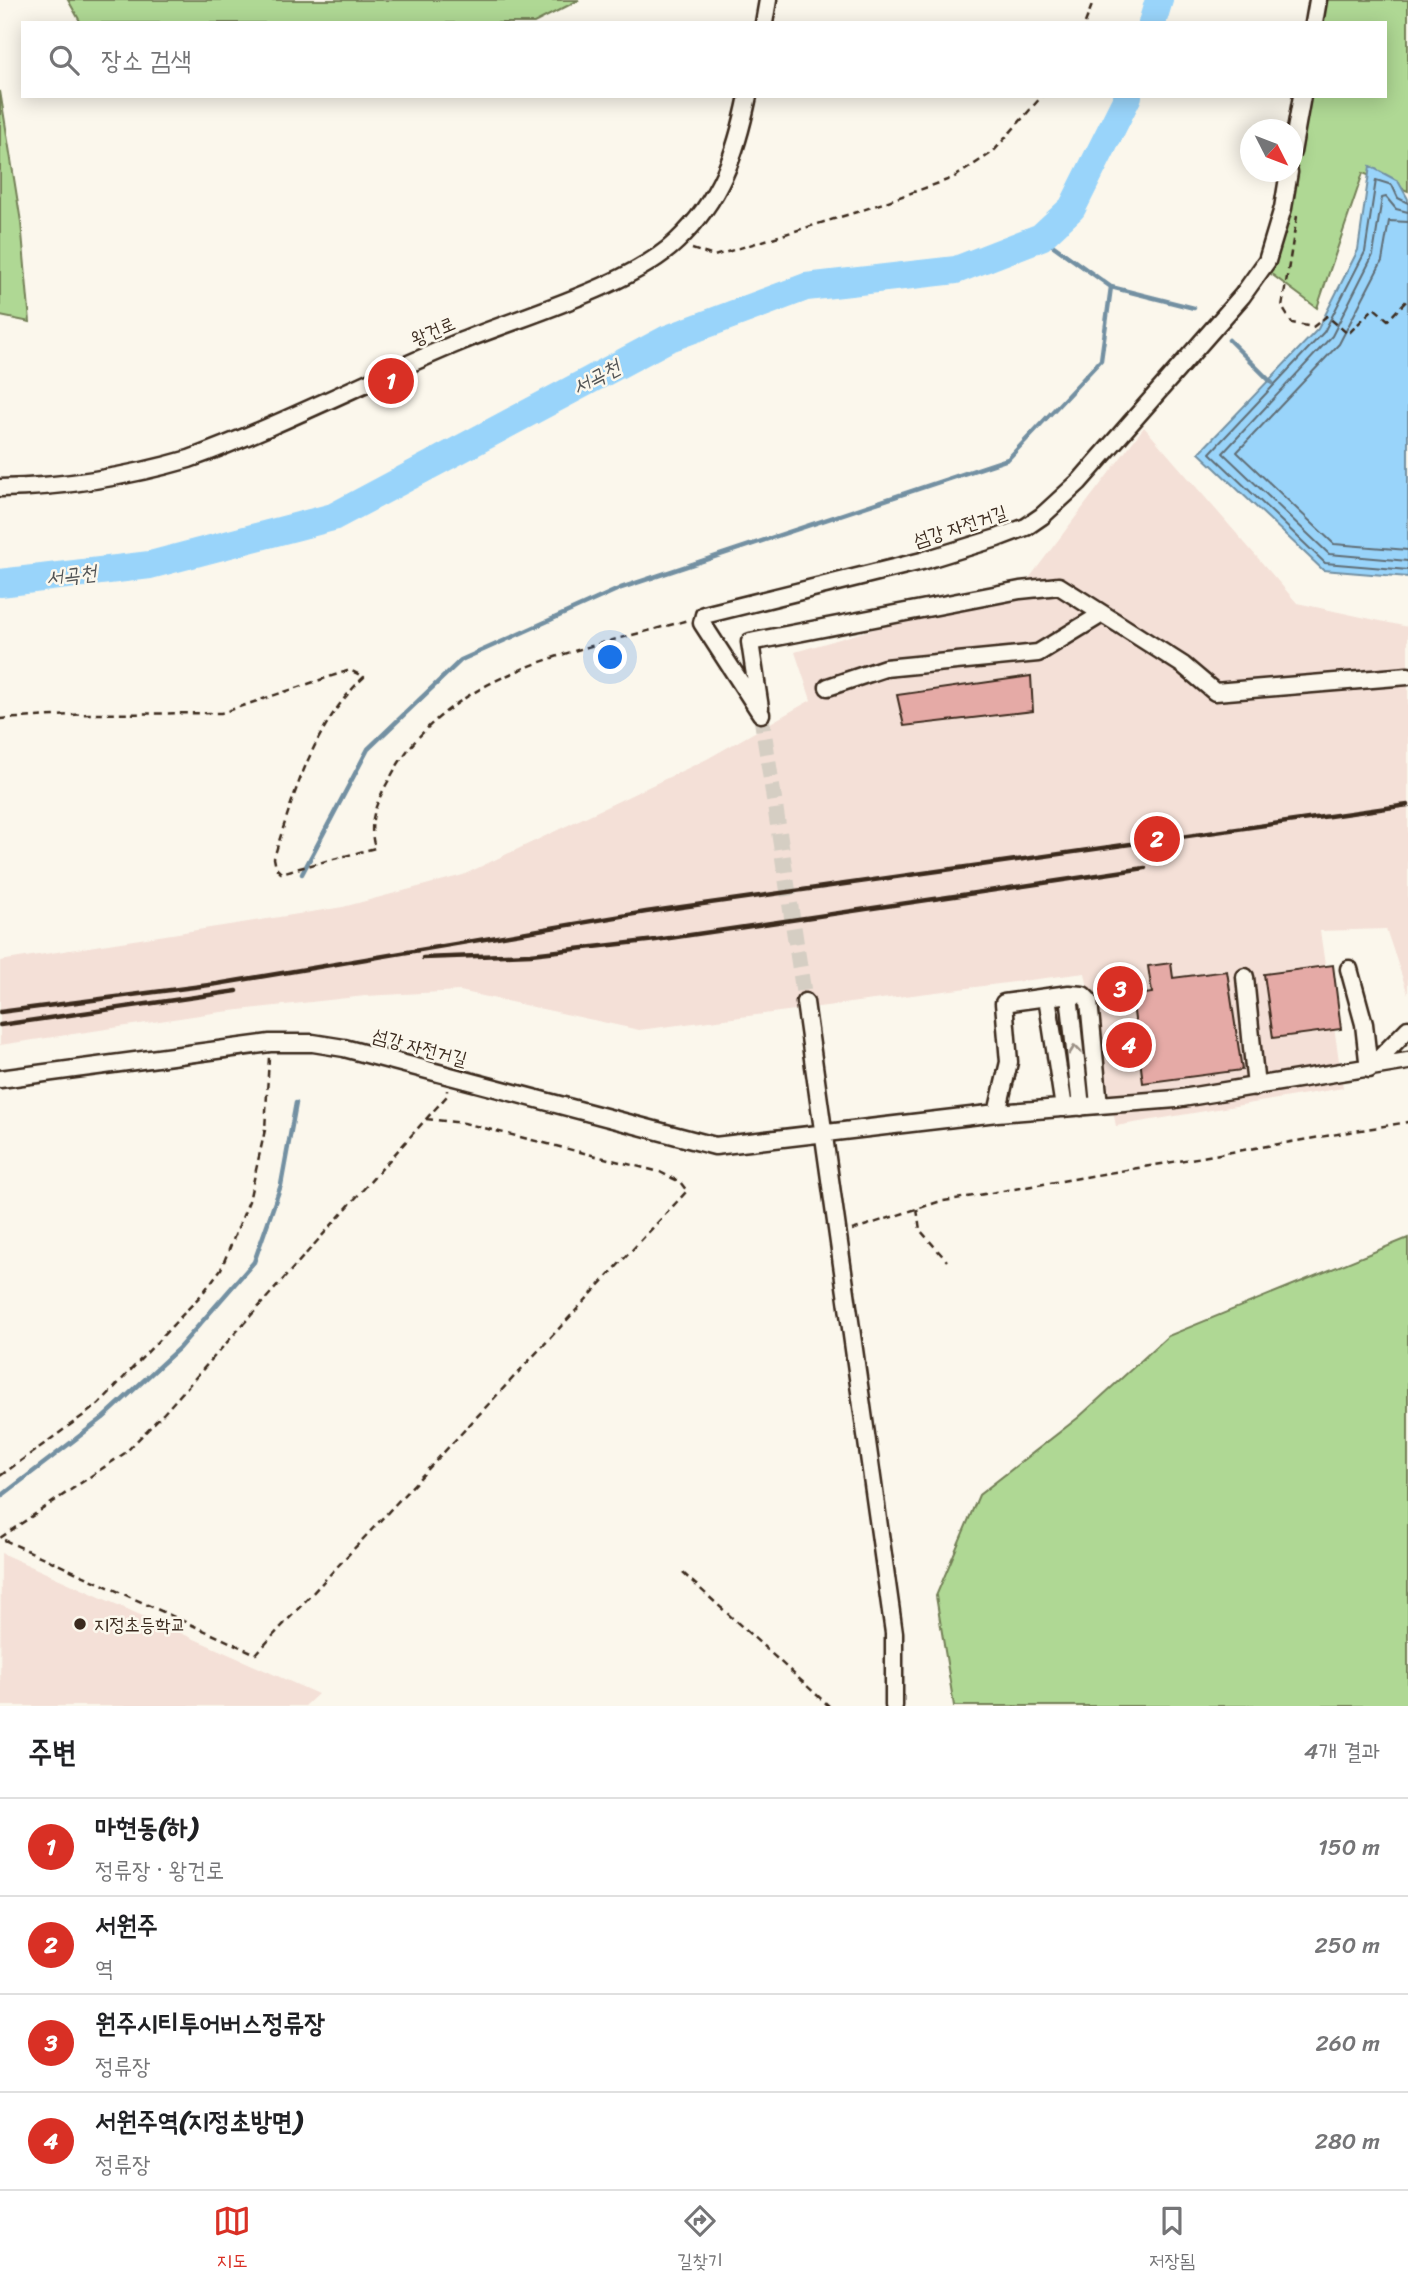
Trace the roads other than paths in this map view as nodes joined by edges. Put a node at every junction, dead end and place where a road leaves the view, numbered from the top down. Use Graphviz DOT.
graph roads {
  1 [pos="768,0"];
  2 [pos="1318,0"];
  3 [pos="764,21"];
  4 [pos="1314,21"];
  5 [pos="747,98"];
  6 [pos="1302,98"];
  7 [pos="1298,119"];
  8 [pos="1287,182"];
  9 [pos="0,488"];
  10 [pos="1101,614"];
  11 [pos="1408,676"];
  12 [pos="828,687"];
  13 [pos="1349,969"];
  14 [pos="1245,977"];
  15 [pos="1069,994"];
  16 [pos="1047,997"];
  17 [pos="805,1002"];
  18 [pos="1408,1029"];
  19 [pos="1408,1061"];
  20 [pos="1369,1069"];
  21 [pos="0,1079"];
  22 [pos="1256,1087"];
  23 [pos="1099,1105"];
  24 [pos="1081,1107"];
  25 [pos="1064,1108"];
  26 [pos="997,1113"];
  27 [pos="824,1136"];
  28 [pos="894,1706"];
  1 -- 3 [label="street"];
  2 -- 4 [label="street"];
  5 -- 9 [label="street, 왕건로"];
  6 -- 7 [label="street"];
  8 -- 10 [label="street, 섬강 자전거길"];
  10 -- 11 [label="street"];
  10 -- 12 [label="street"];
  13 -- 20 [label="street"];
  14 -- 22 [label="street"];
  15 -- 16 [label="street"];
  15 -- 23 [label="street"];
  24 -- 15 [label="street, one-way"];
  16 -- 25 [label="street"];
  16 -- 26 [label="street"];
  17 -- 27 [label="street"];
  18 -- 20 [label="street"];
  19 -- 20 [label="street, 섬강 자전거길"];
  20 -- 22 [label="street, 섬강 자전거길"];
  21 -- 27 [label="street, 섬강 자전거길"];
  22 -- 23 [label="street, 섬강 자전거길"];
  23 -- 24 [label="street, 섬강 자전거길"];
  24 -- 25 [label="street, 섬강 자전거길"];
  25 -- 26 [label="street, 섬강 자전거길"];
  26 -- 27 [label="street, 섬강 자전거길"];
  27 -- 28 [label="street"];
}
